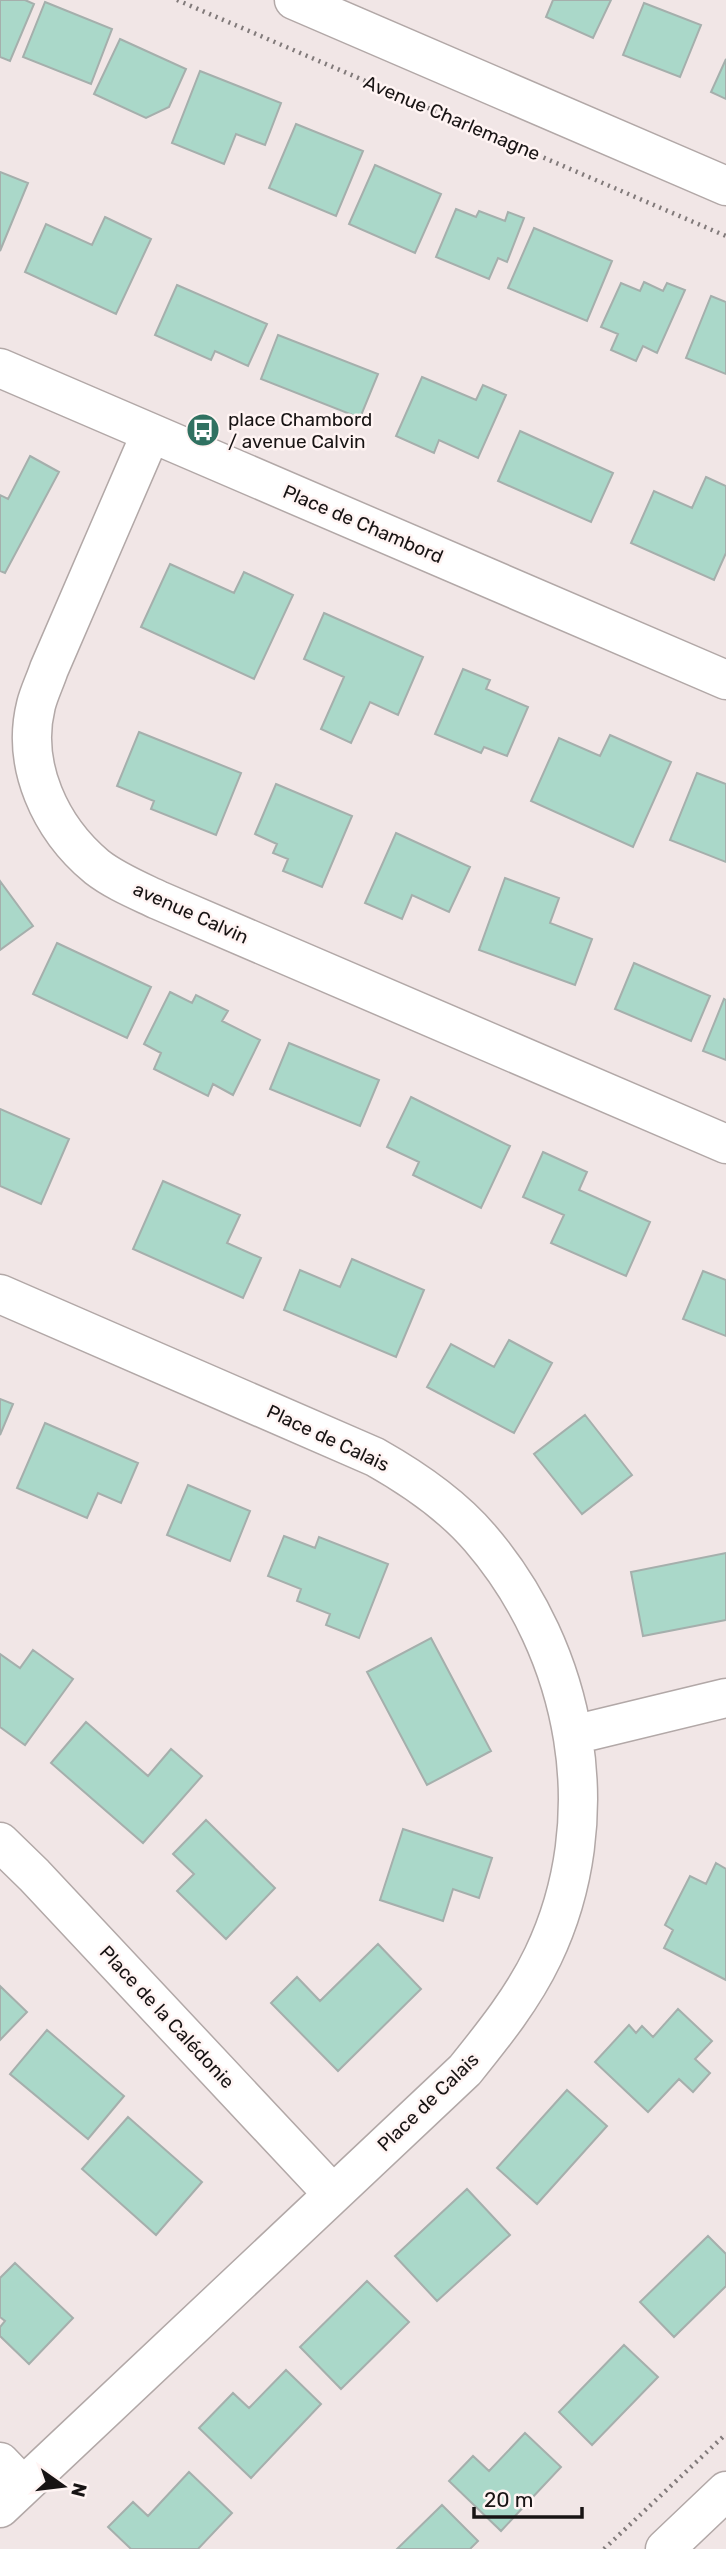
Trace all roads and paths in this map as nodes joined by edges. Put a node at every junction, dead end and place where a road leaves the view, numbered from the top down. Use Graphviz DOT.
graph roads {
  1 [pos="177,0"];
  2 [pos="294,0"];
  3 [pos="726,186"];
  4 [pos="726,236"];
  5 [pos="0,368"];
  6 [pos="151,433"];
  7 [pos="726,680"];
  8 [pos="726,1144"];
  9 [pos="0,1294"];
  10 [pos="726,1698"];
  11 [pos="573,1735"];
  12 [pos="0,1842"];
  13 [pos="332,2193"];
  14 [pos="726,2434"];
  15 [pos="8,2485"];
  16 [pos="726,2491"];
  17 [pos="604,2549"];
  18 [pos="665,2549"];
  1 -- 4 [label="path, Avenue Charlemagne"];
  2 -- 3 [label="street"];
  5 -- 6 [label="street, Place de Chambord"];
  6 -- 7 [label="street, Place de Chambord"];
  6 -- 8 [label="street, avenue Calvin"];
  9 -- 11 [label="street, Place de Calais"];
  10 -- 11 [label="street"];
  11 -- 13 [label="street, Place de Calais"];
  12 -- 13 [label="street, Place de la Calédonie"];
  13 -- 15 [label="street, Place de Calais"];
  14 -- 17 [label="path"];
  16 -- 18 [label="street"];
}
